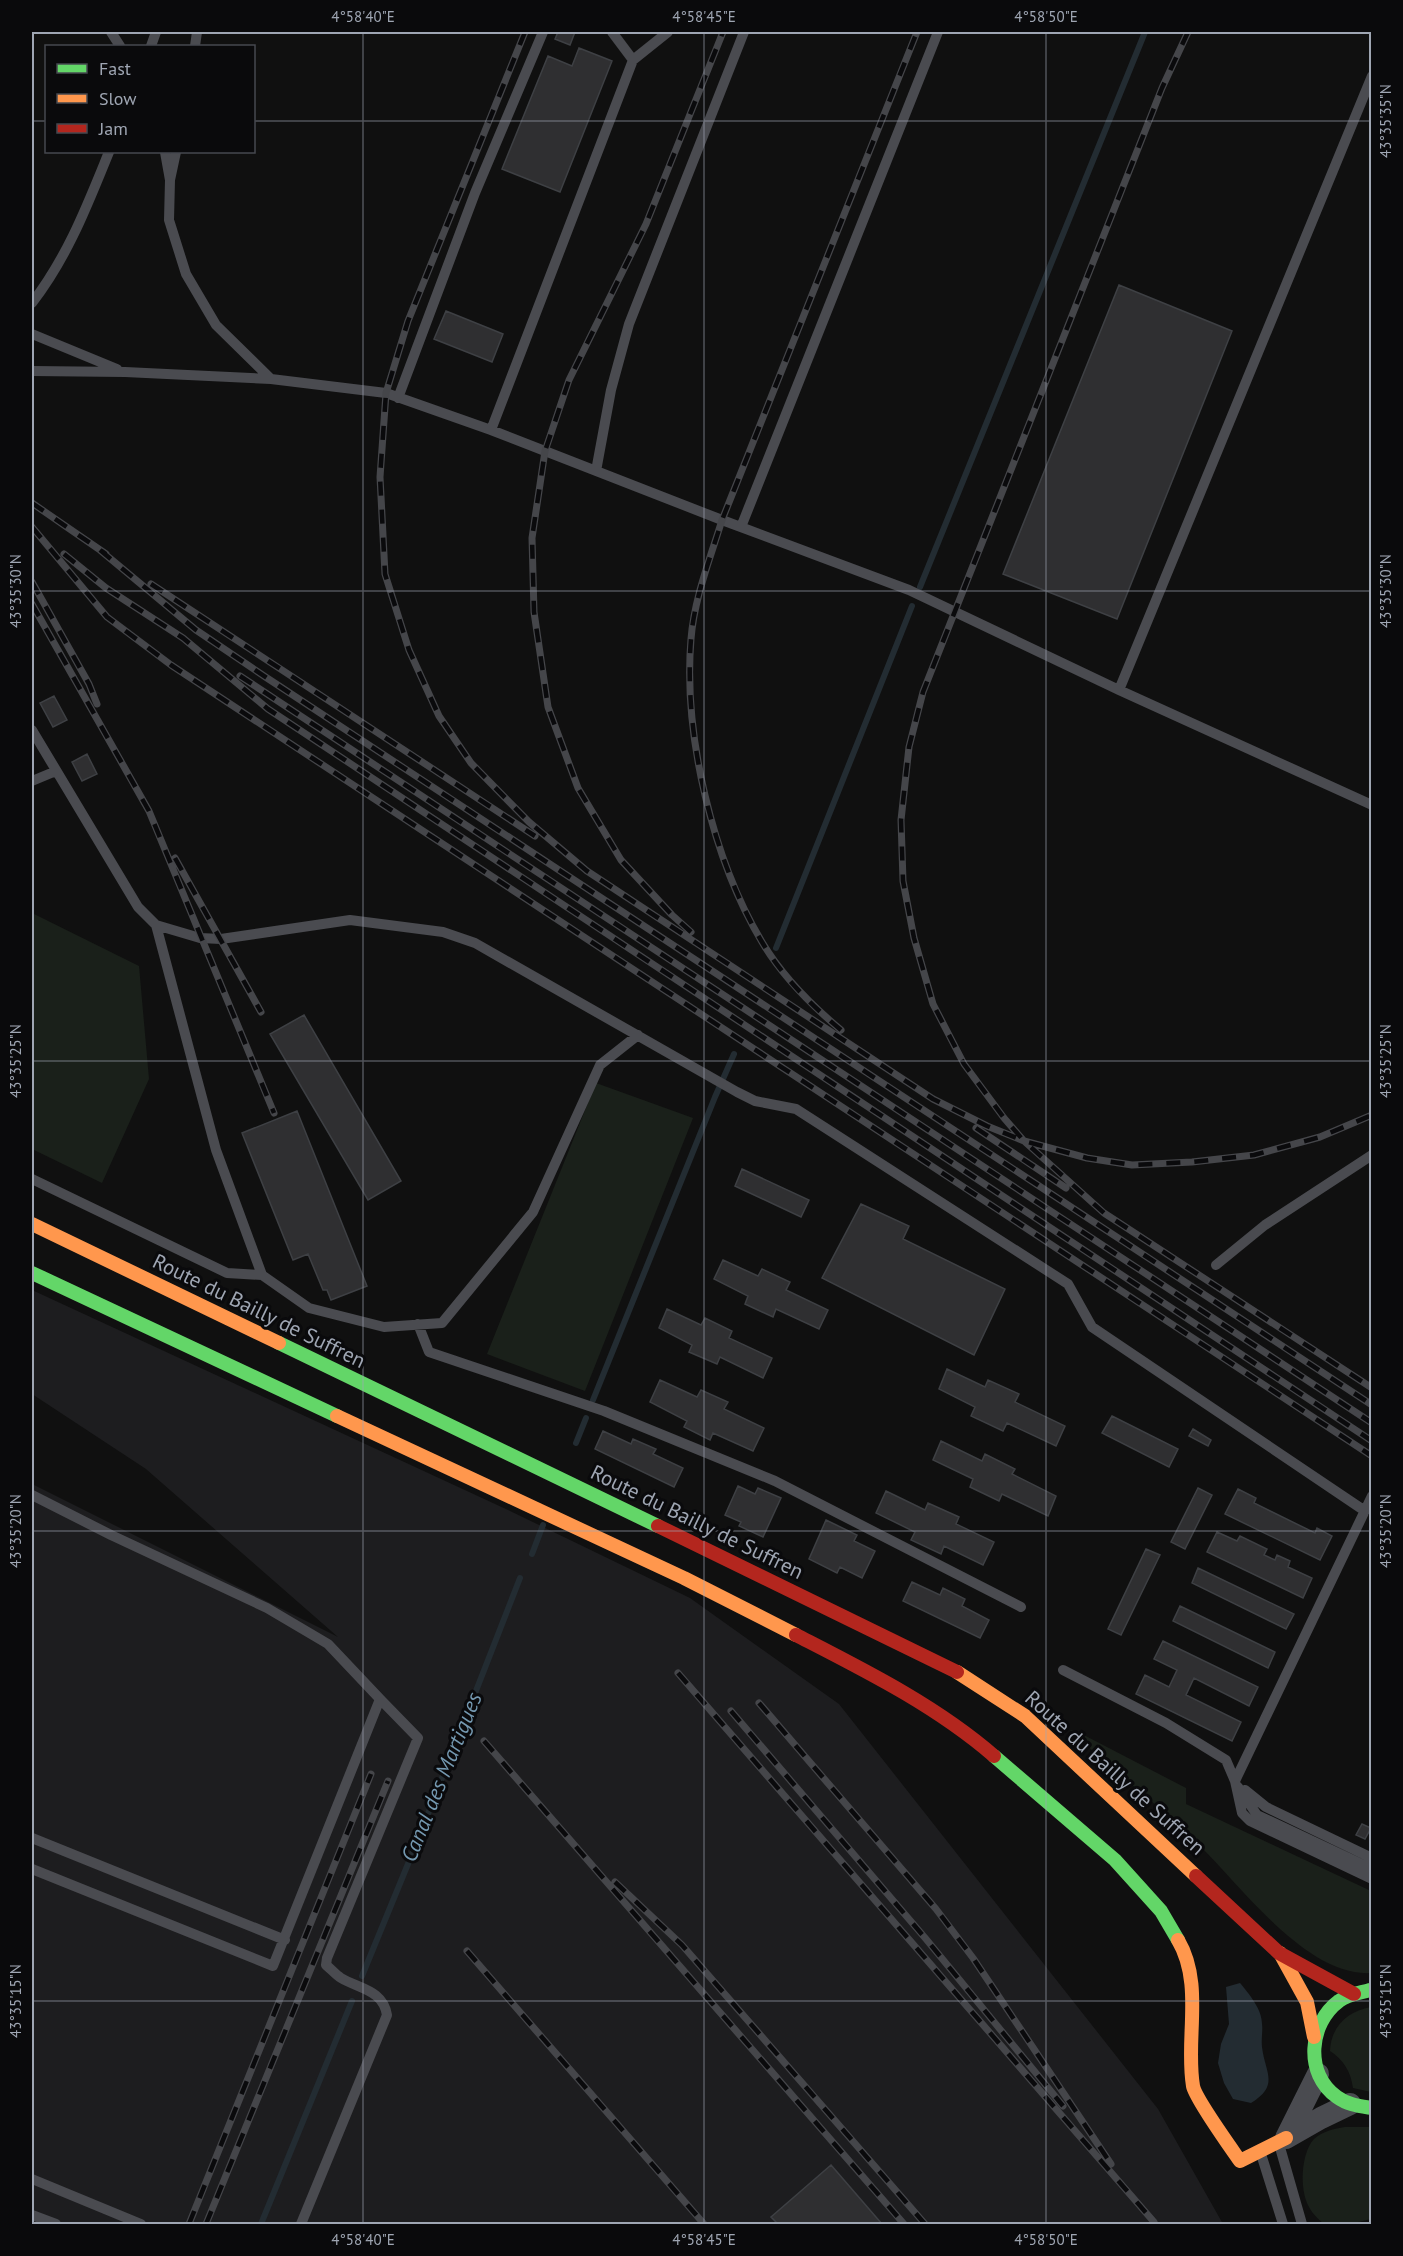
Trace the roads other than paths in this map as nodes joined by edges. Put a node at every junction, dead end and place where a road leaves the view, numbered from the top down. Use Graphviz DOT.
graph roads {
  1 [pos="111,32"];
  2 [pos="543,32"];
  3 [pos="612,32"];
  4 [pos="668,32"];
  5 [pos="744,32"];
  6 [pos="938,32"];
  7 [pos="119,45"];
  8 [pos="633,60"];
  9 [pos="1371,76"];
  10 [pos="109,153"];
  11 [pos="165,153"];
  12 [pos="176,153"];
  13 [pos="170,180"];
  14 [pos="32,303"];
  15 [pos="32,334"];
  16 [pos="32,371"];
  17 [pos="125,372"];
  18 [pos="271,379"];
  19 [pos="398,398"];
  20 [pos="492,430"];
  21 [pos="596,471"];
  22 [pos="741,527"];
  23 [pos="1119,690"];
  24 [pos="32,730"];
  25 [pos="56,771"];
  26 [pos="32,781"];
  27 [pos="1371,806"];
  28 [pos="156,926"];
  29 [pos="638,1035"];
  30 [pos="1371,1155"];
  31 [pos="32,1179"];
  32 [pos="32,1224"];
  33 [pos="1216,1264"];
  34 [pos="32,1273"];
  35 [pos="262,1275"];
  36 [pos="418,1324"];
  37 [pos="32,1495"];
  38 [pos="1371,1496"];
  39 [pos="1365,1511"];
  40 [pos="1021,1607"];
  41 [pos="1063,1670"];
  42 [pos="380,1700"];
  43 [pos="1235,1781"];
  44 [pos="32,1838"];
  45 [pos="1371,1858"];
  46 [pos="32,1869"];
  47 [pos="1371,1869"];
  48 [pos="1371,1879"];
  49 [pos="285,1940"];
  50 [pos="1279,1953"];
  51 [pos="1371,1991"];
  52 [pos="1354,1994"];
  53 [pos="1314,2037"];
  54 [pos="1318,2074"];
  55 [pos="1361,2106"];
  56 [pos="1283,2140"];
  57 [pos="1260,2151"];
  58 [pos="32,2179"];
  59 [pos="32,2214"];
  60 [pos="56,2224"];
  61 [pos="141,2224"];
  62 [pos="301,2224"];
  63 [pos="1283,2224"];
  64 [pos="1302,2224"];
  1 -- 7 [label="lane"];
  2 -- 19 [label="lane"];
  3 -- 8 [label="lane"];
  4 -- 8 [label="lane"];
  5 -- 21 [label="lane"];
  6 -- 22 [label="lane"];
  8 -- 20 [label="lane"];
  9 -- 23 [label="lane"];
  10 -- 14 [label="lane"];
  11 -- 13 [label="lane"];
  12 -- 13 [label="lane"];
  13 -- 18 [label="lane"];
  15 -- 17 [label="lane"];
  16 -- 17 [label="lane"];
  17 -- 18 [label="lane"];
  18 -- 19 [label="lane"];
  19 -- 20 [label="lane"];
  20 -- 21 [label="lane"];
  21 -- 22 [label="lane"];
  22 -- 23 [label="lane"];
  23 -- 27 [label="lane"];
  24 -- 25 [label="lane"];
  25 -- 26 [label="lane"];
  25 -- 28 [label="lane"];
  28 -- 29 [label="lane"];
  28 -- 35 [label="lane"];
  29 -- 36 [label="lane"];
  29 -- 39 [label="lane"];
  30 -- 33 [label="lane"];
  31 -- 35 [label="lane"];
  32 -- 50 [label="main road, Route du Bailly de Suffren"];
  34 -- 57 [label="main road"];
  35 -- 36 [label="lane"];
  36 -- 40 [label="lane"];
  37 -- 42 [label="lane"];
  38 -- 39 [label="lane"];
  39 -- 43 [label="lane"];
  41 -- 43 [label="lane"];
  42 -- 49 [label="lane"];
  42 -- 62 [label="lane"];
  43 -- 45 [label="lane"];
  43 -- 47 [label="lane"];
  43 -- 48 [label="lane"];
  44 -- 49 [label="lane"];
  46 -- 49 [label="lane"];
  50 -- 52 [label="main road, Route du Bailly de Suffren"];
  50 -- 53 [label="main road, Route du Bailly de Suffren"];
  51 -- 52 [label="main road"];
  52 -- 53 [label="main road"];
  53 -- 54 [label="main road, Route du Bailly de Suffren"];
  54 -- 55 [label="main road"];
  54 -- 56 [label="street"];
  55 -- 56 [label="street"];
  56 -- 57 [label="main road"];
  56 -- 64 [label="lane"];
  57 -- 63 [label="lane"];
  58 -- 61 [label="lane"];
  59 -- 60 [label="lane"];
}
